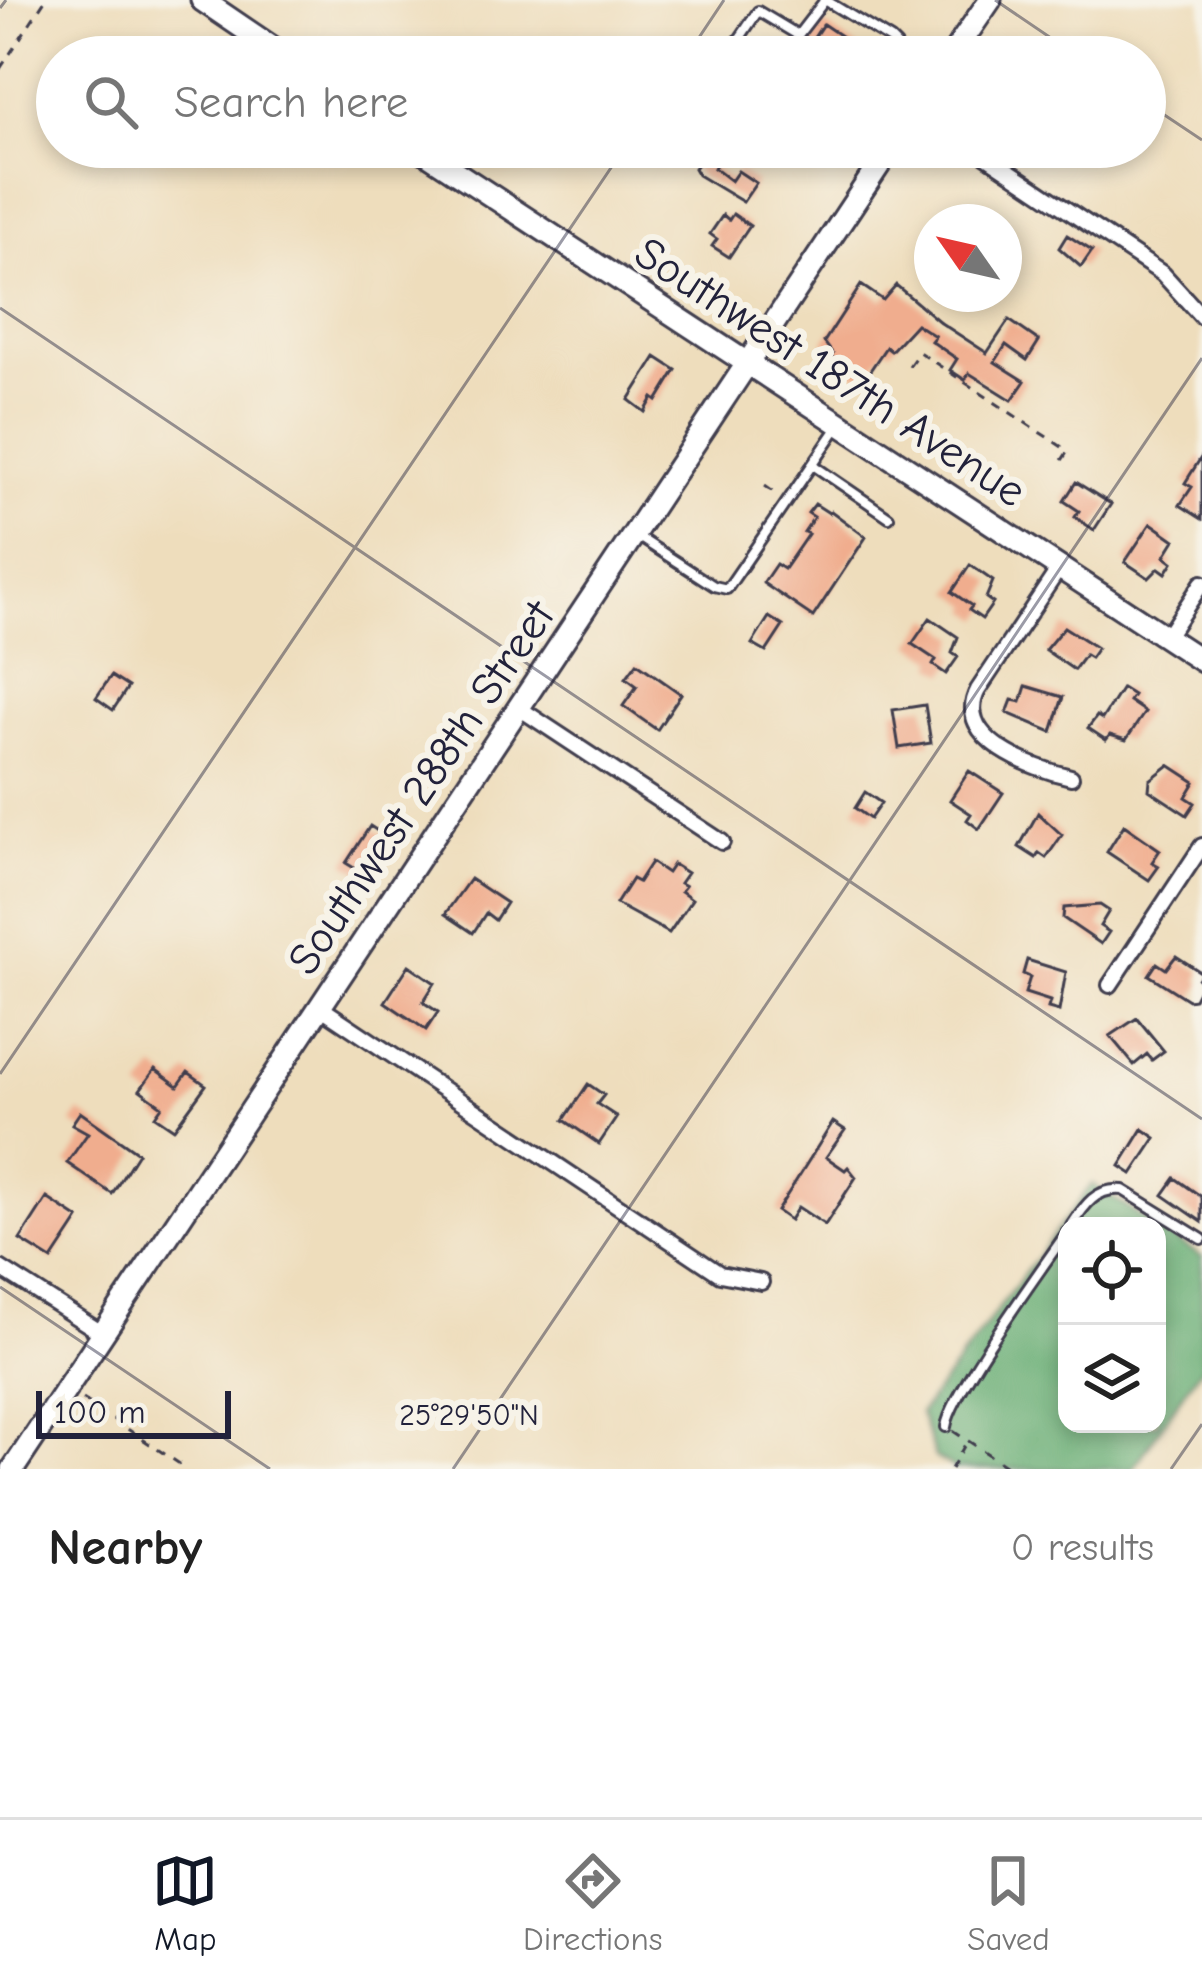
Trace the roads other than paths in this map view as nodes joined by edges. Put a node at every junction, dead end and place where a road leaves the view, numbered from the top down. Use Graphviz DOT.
graph roads {
  1 [pos="202,0"];
  2 [pos="990,0"];
  3 [pos="255,36"];
  4 [pos="741,36"];
  5 [pos="884,36"];
  6 [pos="966,36"];
  7 [pos="449,168"];
  8 [pos="874,168"];
  9 [pos="1004,168"];
  10 [pos="1202,316"];
  11 [pos="749,363"];
  12 [pos="841,423"];
  13 [pos="813,465"];
  14 [pos="890,517"];
  15 [pos="635,535"];
  16 [pos="1060,567"];
  17 [pos="1202,583"];
  18 [pos="1166,638"];
  19 [pos="1202,661"];
  20 [pos="519,708"];
  21 [pos="1071,777"];
  22 [pos="722,842"];
  23 [pos="1202,846"];
  24 [pos="1110,985"];
  25 [pos="320,1007"];
  26 [pos="1078,1217"];
  27 [pos="1202,1238"];
  28 [pos="1058,1246"];
  29 [pos="0,1268"];
  30 [pos="761,1282"];
  31 [pos="103,1334"];
  32 [pos="946,1426"];
  33 [pos="13,1469"];
  1 -- 3 [label="street"];
  2 -- 6 [label="street"];
  4 -- 5 [label="lane"];
  7 -- 11 [label="street, Southwest 187th Avenue"];
  8 -- 11 [label="street, Southwest 288th Street"];
  9 -- 10 [label="street"];
  11 -- 12 [label="street, Southwest 187th Avenue"];
  11 -- 15 [label="street, Southwest 288th Street"];
  12 -- 13 [label="lane"];
  12 -- 16 [label="street, Southwest 187th Avenue"];
  13 -- 14 [label="lane"];
  13 -- 15 [label="lane"];
  15 -- 20 [label="street, Southwest 288th Street"];
  16 -- 18 [label="street, Southwest 187th Avenue"];
  16 -- 21 [label="street"];
  17 -- 18 [label="street"];
  18 -- 19 [label="street, Southwest 187th Avenue"];
  20 -- 22 [label="street"];
  20 -- 25 [label="street, Southwest 288th Street"];
  23 -- 24 [label="street"];
  25 -- 30 [label="street"];
  25 -- 31 [label="street, Southwest 288th Street"];
  26 -- 27 [label="lane"];
  28 -- 32 [label="lane"];
  29 -- 31 [label="street"];
  31 -- 33 [label="street, Southwest 288th Street"];
}
